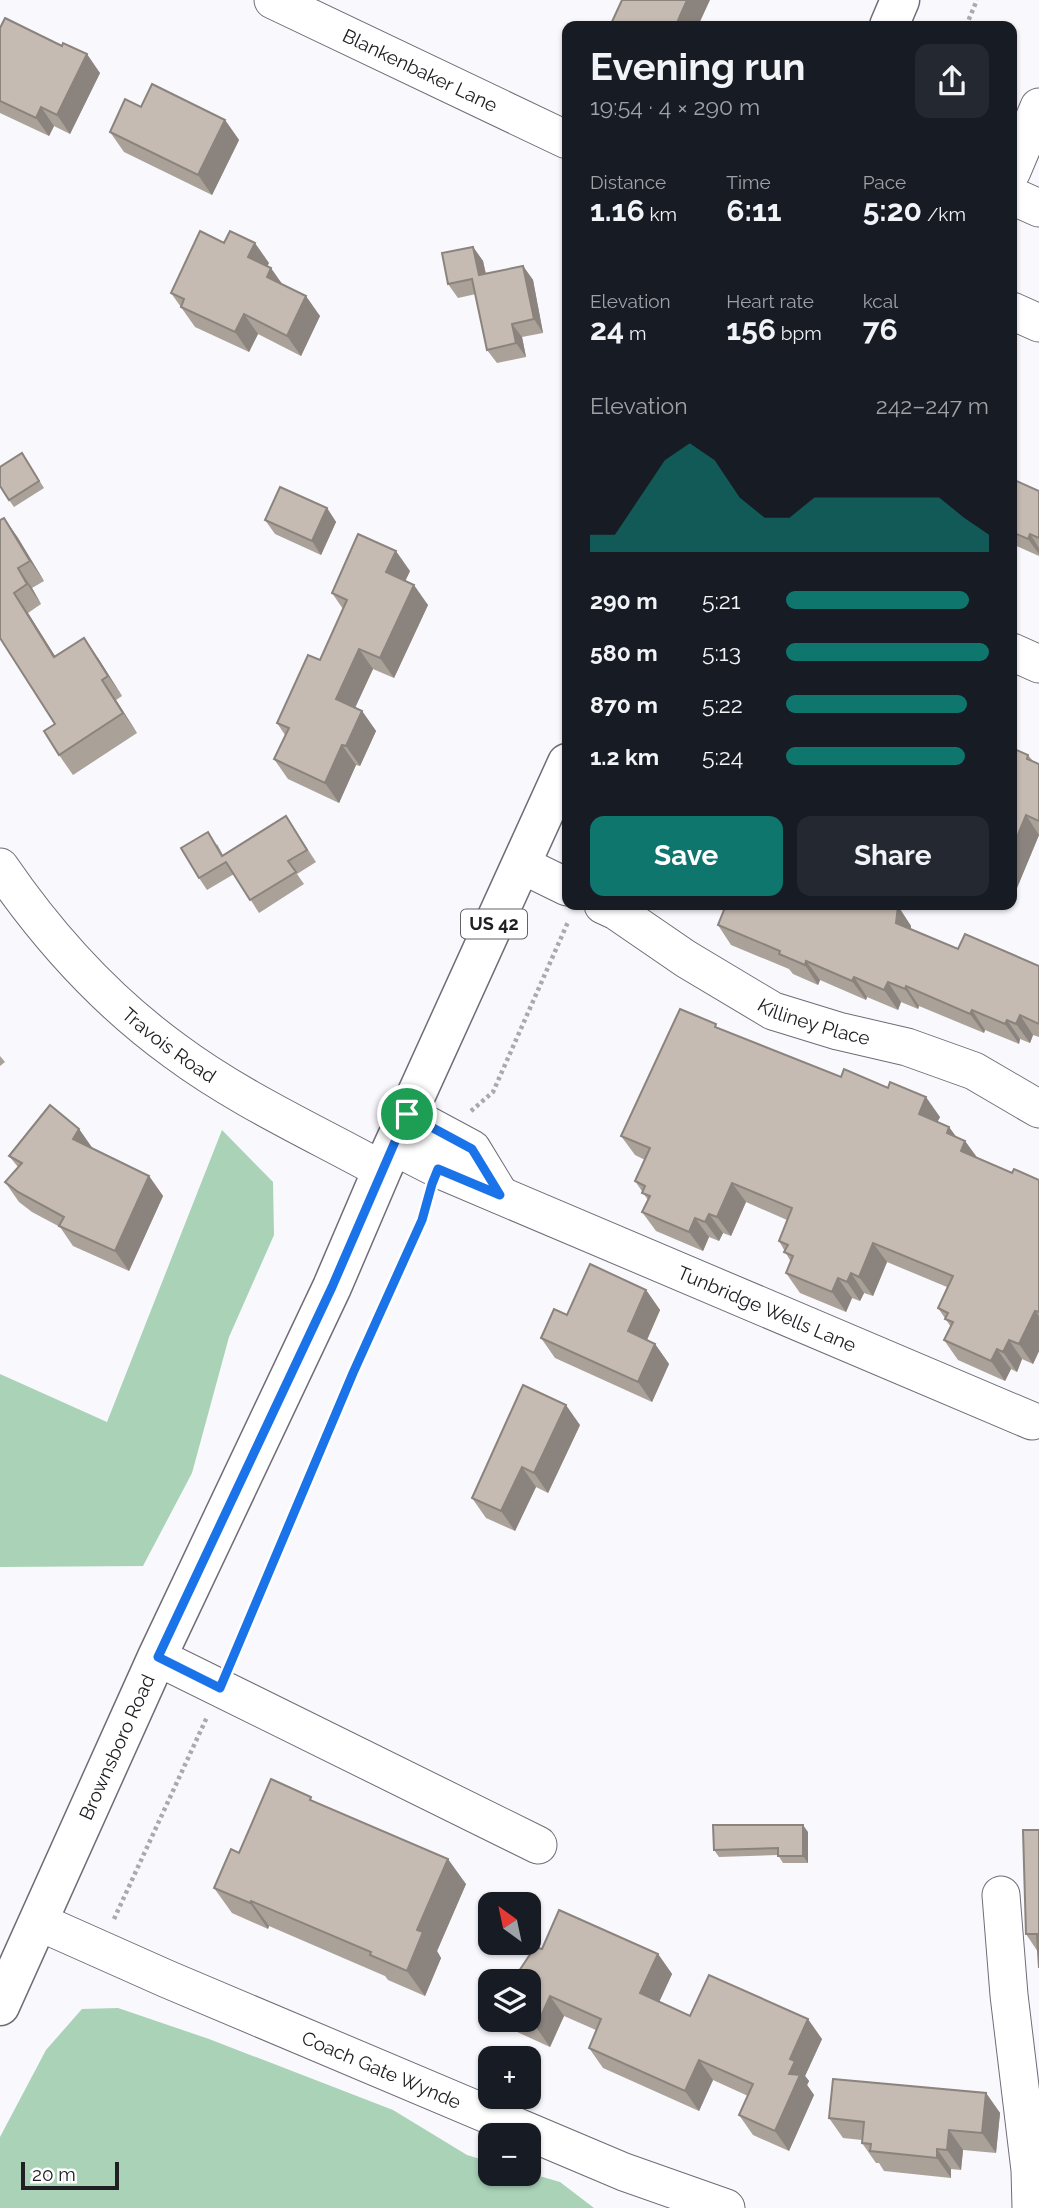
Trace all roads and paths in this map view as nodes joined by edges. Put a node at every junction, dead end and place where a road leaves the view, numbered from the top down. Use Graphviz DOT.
graph roads {
  1 [pos="273,0"];
  2 [pos="900,0"];
  3 [pos="977,0"];
  4 [pos="891,21"];
  5 [pos="968,21"];
  6 [pos="1039,107"];
  7 [pos="562,138"];
  8 [pos="1017,159"];
  9 [pos="1017,198"];
  10 [pos="1039,208"];
  11 [pos="1017,313"];
  12 [pos="1039,323"];
  13 [pos="1017,655"];
  14 [pos="1039,664"];
  15 [pos="562,774"];
  16 [pos="522,864"];
  17 [pos="0,867"];
  18 [pos="562,890"];
  19 [pos="577,910"];
  20 [pos="612,910"];
  21 [pos="1039,1109"];
  22 [pos="394,1143"];
  23 [pos="445,1153"];
  24 [pos="1032,1421"];
  25 [pos="158,1657"];
  26 [pos="220,1688"];
  27 [pos="538,1845"];
  28 [pos="1001,1895"];
  29 [pos="39,1922"];
  30 [pos="110,1954"];
  31 [pos="0,2006"];
  32 [pos="726,2208"];
  33 [pos="1031,2208"];
  1 -- 7 [label="street, Blankenbaker Lane"];
  2 -- 4 [label="main road"];
  3 -- 5 [label="path"];
  6 -- 8 [label="street"];
  9 -- 10 [label="street"];
  11 -- 12 [label="street"];
  13 -- 14 [label="street"];
  15 -- 16 [label="main road, Brownsboro Road / US 42"];
  16 -- 18 [label="street, Killiney Place"];
  16 -- 22 [label="main road, Brownsboro Road / US 42"];
  17 -- 22 [label="street, Travois Road"];
  19 -- 23 [label="path"];
  20 -- 21 [label="street, Killiney Place"];
  22 -- 23 [label="street, Tunbridge Wells Lane"];
  22 -- 25 [label="main road, Brownsboro Road / US 42"];
  23 -- 24 [label="street, Tunbridge Wells Lane"];
  23 -- 26 [label="path"];
  25 -- 26 [label="street"];
  25 -- 29 [label="main road, Brownsboro Road / US 42"];
  26 -- 27 [label="street"];
  26 -- 30 [label="path"];
  28 -- 33 [label="street"];
  29 -- 30 [label="street, Coach Gate Wynde"];
  29 -- 31 [label="main road, Brownsboro Road / US 42"];
  30 -- 32 [label="street, Coach Gate Wynde"];
}
